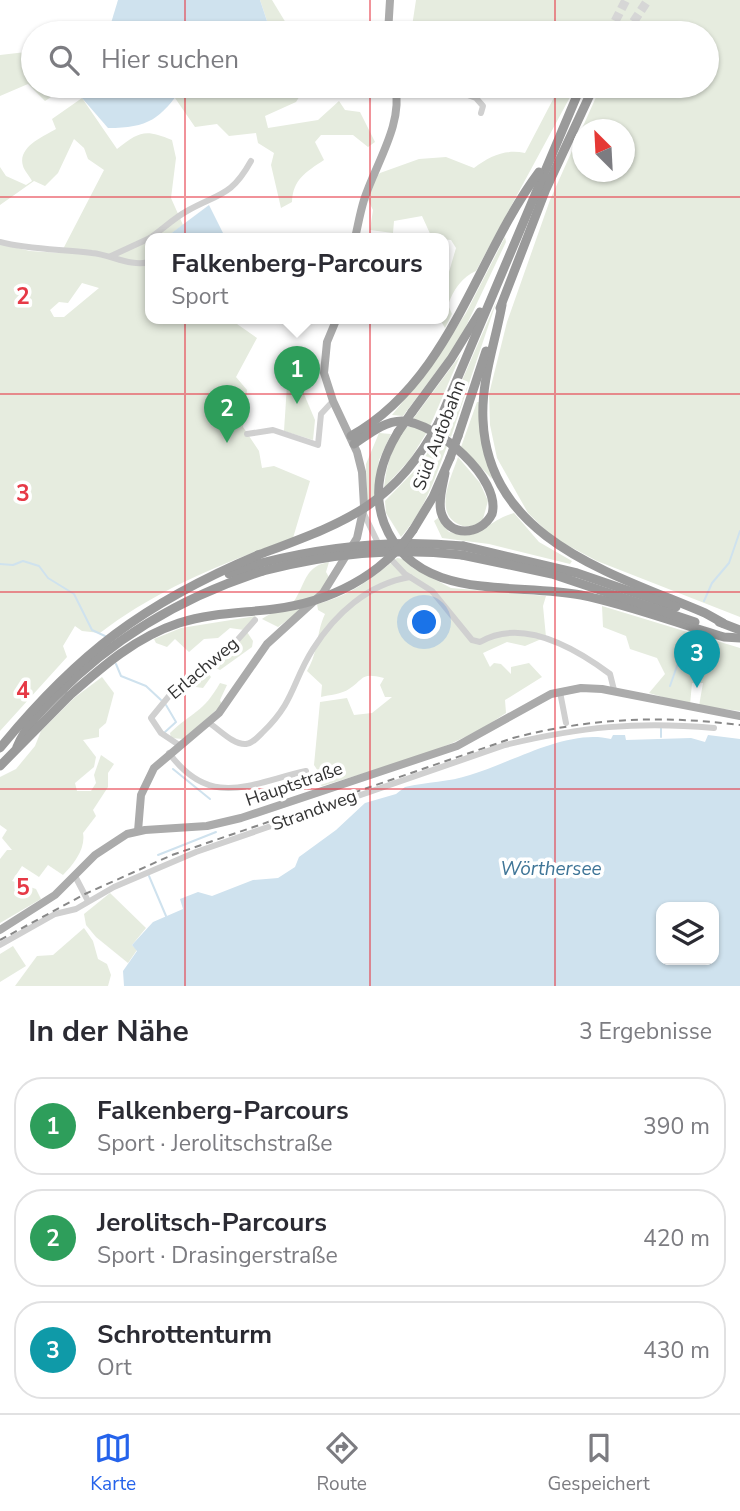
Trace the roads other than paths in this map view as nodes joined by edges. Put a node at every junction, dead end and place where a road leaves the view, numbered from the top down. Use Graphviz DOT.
graph roads {
  1 [pos="390,0"];
  2 [pos="389,21"];
  3 [pos="397,98"];
  4 [pos="476,98"];
  5 [pos="576,98"];
  6 [pos="588,98"];
  7 [pos="481,113"];
  8 [pos="548,159"];
  9 [pos="251,161"];
  10 [pos="157,233"];
  11 [pos="356,233"];
  12 [pos="145,240"];
  13 [pos="0,242"];
  14 [pos="110,256"];
  15 [pos="145,262"];
  16 [pos="491,296"];
  17 [pos="502,305"];
  18 [pos="334,324"];
  19 [pos="332,401"];
  20 [pos="247,434"];
  21 [pos="353,440"];
  22 [pos="445,473"];
  23 [pos="363,512"];
  24 [pos="462,551"];
  25 [pos="261,563"];
  26 [pos="410,577"];
  27 [pos="635,587"];
  28 [pos="255,620"];
  29 [pos="740,630"];
  30 [pos="740,638"];
  31 [pos="63,689"];
  32 [pos="614,690"];
  33 [pos="560,692"];
  34 [pos="738,715"];
  35 [pos="209,723"];
  36 [pos="566,723"];
  37 [pos="714,728"];
  38 [pos="179,745"];
  39 [pos="0,748"];
  40 [pos="169,753"];
  41 [pos="0,766"];
  42 [pos="306,771"];
  43 [pos="138,831"];
  44 [pos="75,876"];
  45 [pos="88,901"];
  46 [pos="0,930"];
  47 [pos="0,945"];
  1 -- 2 [label="main road"];
  3 -- 11 [label="main road"];
  4 -- 7 [label="street"];
  5 -- 8 [label="highway, Süd Autobahn"];
  6 -- 17 [label="highway, Süd Autobahn"];
  8 -- 16 [label="highway, Süd Autobahn"];
  8 -- 21 [label="highway"];
  9 -- 10 [label="street"];
  12 -- 14 [label="street"];
  13 -- 14 [label="street"];
  14 -- 15 [label="street"];
  16 -- 25 [label="highway, Süd Autobahn, bridge"];
  16 -- 30 [label="highway, bridge"];
  17 -- 22 [label="highway, Süd Autobahn, bridge"];
  17 -- 27 [label="highway"];
  18 -- 19 [label="main road"];
  19 -- 20 [label="street"];
  19 -- 21 [label="main road"];
  21 -- 22 [label="highway"];
  21 -- 23 [label="main road"];
  22 -- 31 [label="highway, Süd Autobahn, bridge"];
  23 -- 26 [label="street"];
  23 -- 35 [label="main road"];
  24 -- 25 [label="highway, bridge"];
  24 -- 27 [label="highway"];
  24 -- 30 [label="highway"];
  25 -- 31 [label="highway"];
  25 -- 31 [label="highway, Süd Autobahn"];
  26 -- 32 [label="street"];
  26 -- 35 [label="street"];
  27 -- 29 [label="highway"];
  28 -- 38 [label="street, Erlachweg"];
  31 -- 39 [label="highway, Süd Autobahn"];
  31 -- 41 [label="highway, Süd Autobahn"];
  32 -- 33 [label="main road, Hauptstraße"];
  32 -- 34 [label="main road, Hauptstraße"];
  33 -- 36 [label="street"];
  33 -- 43 [label="main road, Hauptstraße"];
  35 -- 38 [label="main road"];
  37 -- 45 [label="street, Strandweg"];
  38 -- 40 [label="main road"];
  40 -- 42 [label="street"];
  40 -- 43 [label="main road"];
  43 -- 44 [label="main road, Hauptstraße"];
  44 -- 45 [label="street"];
  44 -- 46 [label="main road, Hauptstraße"];
  45 -- 47 [label="street, Strandweg"];
}
